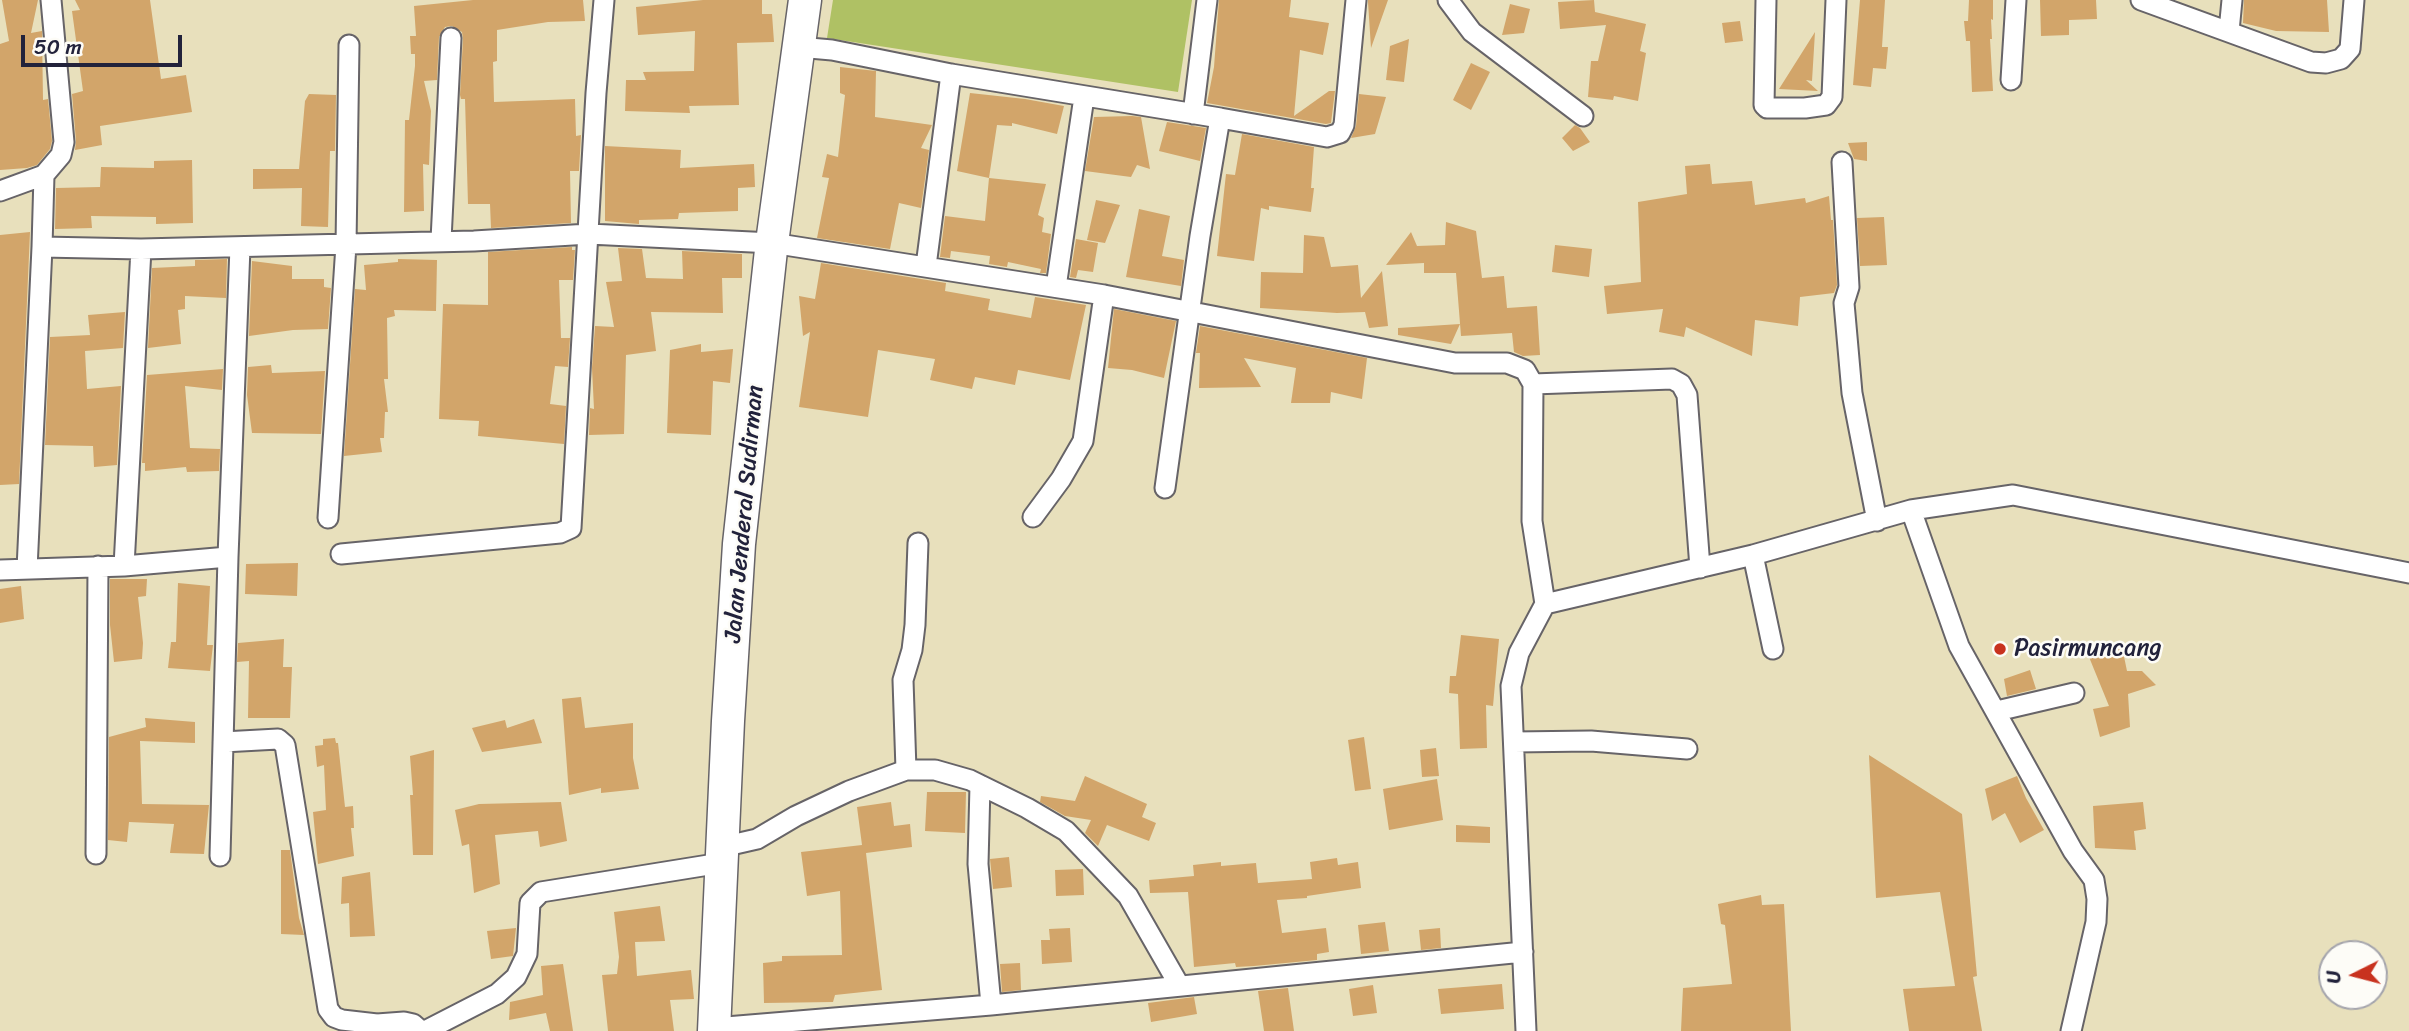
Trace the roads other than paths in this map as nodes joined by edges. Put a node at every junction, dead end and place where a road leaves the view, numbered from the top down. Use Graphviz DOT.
graph roads {
  1 [pos="51,0"];
  2 [pos="604,0"];
  3 [pos="804,0"];
  4 [pos="1207,0"];
  5 [pos="1356,0"];
  6 [pos="1448,0"];
  7 [pos="1766,0"];
  8 [pos="1836,0"];
  9 [pos="2016,0"];
  10 [pos="2141,0"];
  11 [pos="2232,0"];
  12 [pos="2354,0"];
  13 [pos="2229,31"];
  14 [pos="451,38"];
  15 [pos="349,45"];
  16 [pos="798,47"];
  17 [pos="951,74"];
  18 [pos="2011,80"];
  19 [pos="1084,96"];
  20 [pos="1192,114"];
  21 [pos="1583,116"];
  22 [pos="1220,118"];
  23 [pos="1842,162"];
  24 [pos="44,174"];
  25 [pos="0,191"];
  26 [pos="589,234"];
  27 [pos="441,240"];
  28 [pos="772,243"];
  29 [pos="346,245"];
  30 [pos="41,247"];
  31 [pos="240,247"];
  32 [pos="141,250"];
  33 [pos="926,266"];
  34 [pos="1056,287"];
  35 [pos="1104,295"];
  36 [pos="1190,312"];
  37 [pos="1533,384"];
  38 [pos="1166,488"];
  39 [pos="1911,510"];
  40 [pos="328,517"];
  41 [pos="1033,517"];
  42 [pos="1877,522"];
  43 [pos="918,544"];
  44 [pos="341,554"];
  45 [pos="1753,555"];
  46 [pos="228,557"];
  47 [pos="98,566"];
  48 [pos="124,566"];
  49 [pos="1700,568"];
  50 [pos="27,569"];
  51 [pos="0,570"];
  52 [pos="2409,573"];
  53 [pos="1545,604"];
  54 [pos="1773,649"];
  55 [pos="2074,693"];
  56 [pos="1997,712"];
  57 [pos="223,742"];
  58 [pos="1514,742"];
  59 [pos="1687,749"];
  60 [pos="906,770"];
  61 [pos="980,785"];
  62 [pos="96,854"];
  63 [pos="722,855"];
  64 [pos="220,856"];
  65 [pos="1523,952"];
  66 [pos="1179,985"];
  67 [pos="991,1004"];
  68 [pos="714,1029"];
  69 [pos="423,1031"];
  70 [pos="1526,1031"];
  71 [pos="2071,1031"];
  1 -- 24 [label="street"];
  2 -- 26 [label="street"];
  3 -- 16 [label="main road, Jalan Jenderal Sudirman"];
  4 -- 20 [label="street"];
  5 -- 22 [label="street"];
  6 -- 21 [label="street"];
  7 -- 8 [label="street"];
  9 -- 18 [label="street"];
  10 -- 13 [label="street"];
  11 -- 13 [label="street"];
  12 -- 13 [label="street"];
  14 -- 27 [label="street"];
  15 -- 29 [label="street"];
  16 -- 17 [label="street"];
  16 -- 28 [label="main road, Jalan Jenderal Sudirman"];
  17 -- 19 [label="street"];
  17 -- 33 [label="street"];
  19 -- 20 [label="street"];
  19 -- 34 [label="street"];
  20 -- 22 [label="street"];
  22 -- 36 [label="street"];
  23 -- 42 [label="street"];
  24 -- 25 [label="street"];
  24 -- 30 [label="street"];
  26 -- 27 [label="street"];
  26 -- 28 [label="street"];
  26 -- 44 [label="street"];
  27 -- 29 [label="street"];
  28 -- 33 [label="street"];
  28 -- 63 [label="main road, Jalan Jenderal Sudirman"];
  29 -- 31 [label="street"];
  29 -- 40 [label="street"];
  30 -- 32 [label="street"];
  30 -- 50 [label="street"];
  31 -- 32 [label="street"];
  31 -- 46 [label="street"];
  32 -- 48 [label="street"];
  33 -- 34 [label="street"];
  34 -- 35 [label="street"];
  35 -- 36 [label="street"];
  35 -- 41 [label="street"];
  36 -- 37 [label="street"];
  36 -- 38 [label="street"];
  37 -- 49 [label="street"];
  37 -- 53 [label="street"];
  39 -- 42 [label="street"];
  39 -- 52 [label="street"];
  39 -- 56 [label="street"];
  42 -- 45 [label="street"];
  43 -- 60 [label="street"];
  45 -- 49 [label="street"];
  45 -- 54 [label="street"];
  46 -- 48 [label="street"];
  46 -- 57 [label="street"];
  47 -- 48 [label="street"];
  47 -- 50 [label="street"];
  47 -- 62 [label="street"];
  49 -- 53 [label="street"];
  50 -- 51 [label="street"];
  53 -- 58 [label="street"];
  55 -- 56 [label="street"];
  56 -- 71 [label="street"];
  57 -- 64 [label="street"];
  57 -- 69 [label="street"];
  58 -- 59 [label="street"];
  58 -- 65 [label="street"];
  60 -- 61 [label="street"];
  60 -- 63 [label="street"];
  61 -- 66 [label="street"];
  61 -- 67 [label="street"];
  63 -- 68 [label="main road, Jalan Jenderal Sudirman"];
  63 -- 69 [label="street"];
  65 -- 66 [label="street"];
  65 -- 70 [label="street"];
  66 -- 67 [label="street"];
  67 -- 68 [label="street"];
}
